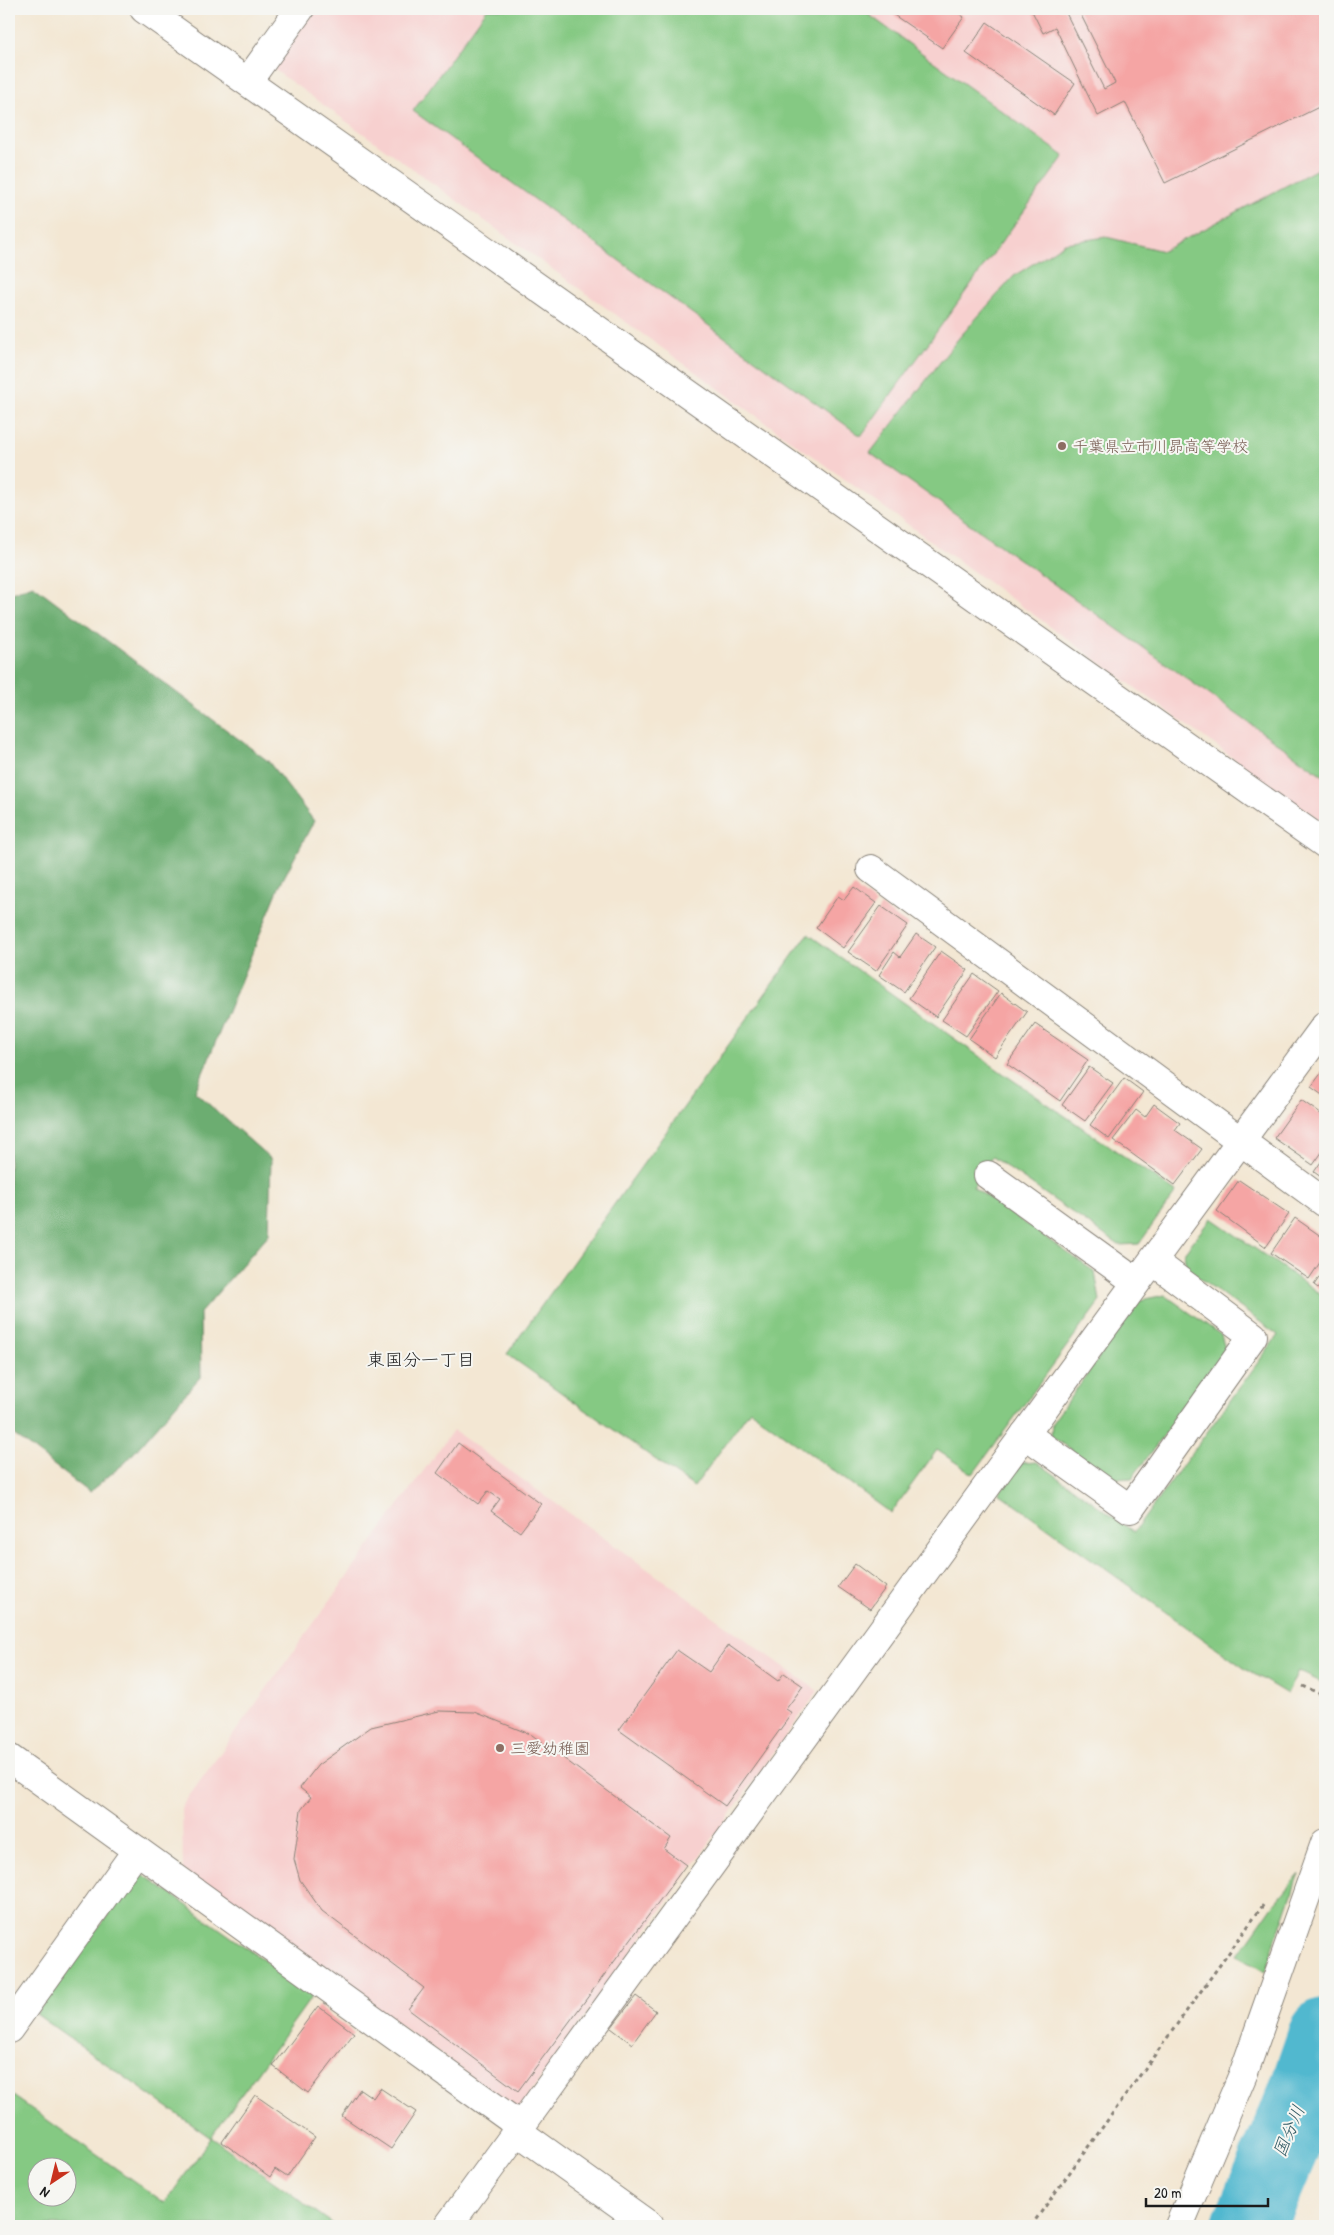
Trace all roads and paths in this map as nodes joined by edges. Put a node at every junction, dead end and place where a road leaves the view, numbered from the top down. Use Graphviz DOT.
graph roads {
  1 [pos="144,9"];
  2 [pos="300,9"];
  3 [pos="248,81"];
  4 [pos="1325,844"];
  5 [pos="871,869"];
  6 [pos="1325,1026"];
  7 [pos="1240,1142"];
  8 [pos="988,1175"];
  9 [pos="1325,1203"];
  10 [pos="1153,1261"];
  11 [pos="1136,1282"];
  12 [pos="1025,1434"];
  13 [pos="1303,1686"];
  14 [pos="1325,1696"];
  15 [pos="9,1758"];
  16 [pos="1325,1843"];
  17 [pos="137,1850"];
  18 [pos="1270,1896"];
  19 [pos="9,2029"];
  20 [pos="518,2129"];
  21 [pos="448,2226"];
  22 [pos="650,2226"];
  23 [pos="1032,2226"];
  24 [pos="1179,2226"];
  1 -- 3 [label="street"];
  2 -- 3 [label="street"];
  3 -- 4 [label="street"];
  5 -- 7 [label="street"];
  6 -- 7 [label="street"];
  7 -- 9 [label="street"];
  7 -- 10 [label="street"];
  8 -- 11 [label="street"];
  10 -- 11 [label="street"];
  10 -- 12 [label="street"];
  11 -- 12 [label="street"];
  12 -- 20 [label="street"];
  13 -- 14 [label="path"];
  15 -- 17 [label="street"];
  16 -- 24 [label="street"];
  17 -- 19 [label="street"];
  17 -- 20 [label="street"];
  18 -- 23 [label="path"];
  20 -- 21 [label="street"];
  20 -- 22 [label="street"];
}
